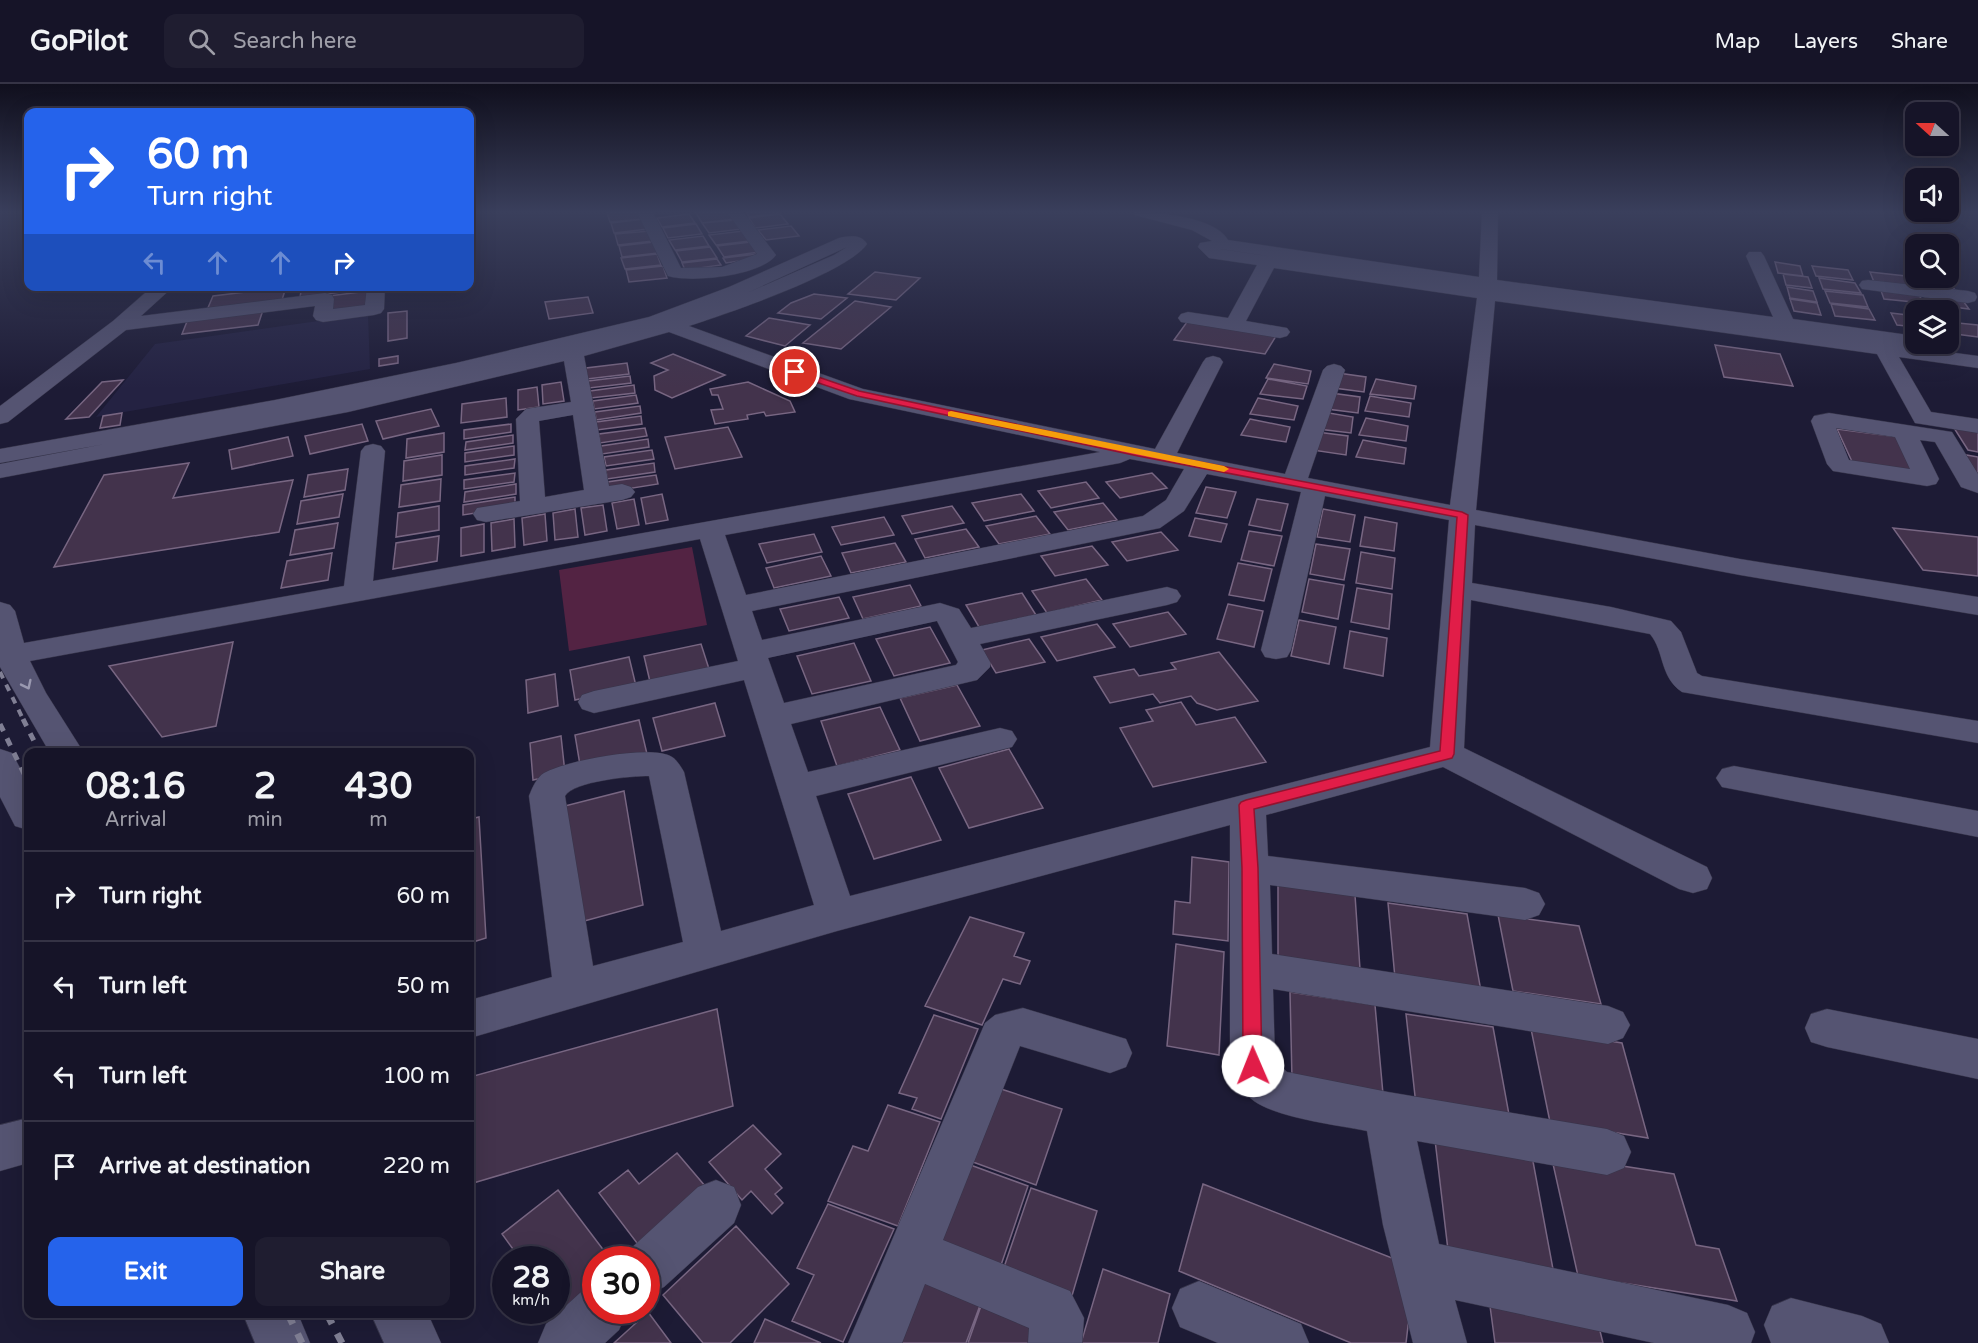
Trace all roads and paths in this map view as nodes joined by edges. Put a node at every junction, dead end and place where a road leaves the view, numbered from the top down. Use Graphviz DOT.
graph roads {
  1 [pos="1270,270"];
  2 [pos="673,271"];
  3 [pos="726,271"];
  4 [pos="1279,271"];
  5 [pos="1379,271"];
  6 [pos="1487,271"];
  7 [pos="1762,271"];
  8 [pos="722,272"];
  9 [pos="1486,289"];
  10 [pos="159,291"];
  11 [pos="376,291"];
  12 [pos="291,295"];
  13 [pos="1968,297"];
  14 [pos="1878,302"];
  15 [pos="1188,318"];
  16 [pos="1888,318"];
  17 [pos="663,324"];
  18 [pos="120,325"];
  19 [pos="1234,325"];
  20 [pos="1786,325"];
  21 [pos="1280,332"];
  22 [pos="1900,344"];
  23 [pos="1959,349"];
  24 [pos="1978,351"];
  25 [pos="573,352"];
  26 [pos="1213,362"];
  27 [pos="1978,362"];
  28 [pos="1334,370"];
  29 [pos="447,378"];
  30 [pos="583,407"];
  31 [pos="0,417"];
  32 [pos="1978,426"];
  33 [pos="1920,428"];
  34 [pos="1952,450"];
  35 [pos="374,451"];
  36 [pos="1978,454"];
  37 [pos="1150,455"];
  38 [pos="0,456"];
  39 [pos="1199,464"];
  40 [pos="0,471"];
  41 [pos="1305,484"];
  42 [pos="1978,485"];
  43 [pos="532,506"];
  44 [pos="486,514"];
  45 [pos="1462,515"];
  46 [pos="710,529"];
  47 [pos="1458,590"];
  48 [pos="358,592"];
  49 [pos="1167,596"];
  50 [pos="735,606"];
  51 [pos="1978,606"];
  52 [pos="0,611"];
  53 [pos="962,639"];
  54 [pos="1276,650"];
  55 [pos="6,656"];
  56 [pos="754,659"];
  57 [pos="594,702"];
  58 [pos="772,717"];
  59 [pos="1978,732"];
  60 [pos="1000,739"];
  61 [pos="64,748"];
  62 [pos="1447,754"];
  63 [pos="2,768"];
  64 [pos="1734,778"];
  65 [pos="795,788"];
  66 [pos="1246,805"];
  67 [pos="24,809"];
  68 [pos="1978,824"];
  69 [pos="1250,868"];
  70 [pos="1693,878"];
  71 [pos="1525,904"];
  72 [pos="837,915"];
  73 [pos="705,951"];
  74 [pos="1251,968"];
  75 [pos="575,988"];
  76 [pos="474,1018"];
  77 [pos="1608,1025"];
  78 [pos="1827,1028"];
  79 [pos="1110,1053"];
  80 [pos="1978,1059"];
  81 [pos="1388,1114"];
  82 [pos="24,1142"];
  83 [pos="0,1148"];
  84 [pos="1607,1152"];
  85 [pos="716,1205"];
  86 [pos="912,1253"];
  87 [pos="660,1256"];
  88 [pos="1420,1266"];
  89 [pos="1199,1308"];
  90 [pos="272,1318"];
  91 [pos="400,1318"];
  92 [pos="586,1324"];
  93 [pos="1791,1325"];
  94 [pos="1728,1332"];
  95 [pos="283,1343"];
  96 [pos="414,1343"];
  97 [pos="565,1343"];
  98 [pos="875,1343"];
  99 [pos="1055,1343"];
  100 [pos="1282,1343"];
  101 [pos="1440,1343"];
  102 [pos="1862,1343"];
  1 -- 19 [label="street"];
  2 -- 8 [label="street"];
  3 -- 8 [label="street"];
  4 -- 9 [label="street"];
  5 -- 9 [label="street"];
  6 -- 9 [label="street"];
  7 -- 20 [label="street"];
  8 -- 17 [label="street"];
  9 -- 20 [label="street"];
  9 -- 22 [label="street"];
  9 -- 45 [label="street"];
  10 -- 18 [label="street"];
  11 -- 12 [label="street"];
  12 -- 18 [label="street"];
  13 -- 14 [label="street"];
  15 -- 19 [label="street"];
  16 -- 22 [label="street"];
  17 -- 25 [label="street"];
  17 -- 29 [label="street"];
  17 -- 37 [label="street"];
  18 -- 31 [label="street"];
  19 -- 21 [label="street"];
  20 -- 22 [label="street"];
  22 -- 27 [label="street"];
  22 -- 33 [label="street"];
  23 -- 24 [label="street"];
  25 -- 29 [label="street"];
  25 -- 30 [label="street"];
  26 -- 37 [label="street"];
  28 -- 41 [label="street"];
  29 -- 38 [label="street"];
  29 -- 40 [label="street"];
  30 -- 43 [label="street"];
  30 -- 43 [label="street"];
  32 -- 33 [label="street"];
  33 -- 34 [label="street"];
  34 -- 36 [label="street"];
  34 -- 42 [label="street"];
  35 -- 48 [label="street"];
  37 -- 39 [label="street"];
  37 -- 46 [label="street"];
  39 -- 41 [label="street"];
  39 -- 50 [label="street"];
  41 -- 45 [label="street"];
  41 -- 54 [label="street"];
  43 -- 44 [label="street"];
  45 -- 47 [label="street"];
  45 -- 51 [label="street"];
  46 -- 48 [label="street"];
  46 -- 50 [label="street"];
  47 -- 59 [label="street"];
  47 -- 62 [label="street"];
  48 -- 55 [label="street"];
  49 -- 53 [label="street"];
  50 -- 56 [label="street"];
  52 -- 55 [label="street"];
  53 -- 56 [label="street"];
  53 -- 58 [label="street"];
  55 -- 61 [label="street, one-way"];
  56 -- 57 [label="street"];
  56 -- 58 [label="street"];
  58 -- 65 [label="street"];
  60 -- 65 [label="street"];
  62 -- 66 [label="street"];
  62 -- 70 [label="street"];
  63 -- 67 [label="street"];
  64 -- 68 [label="street"];
  65 -- 72 [label="street"];
  66 -- 69 [label="street"];
  66 -- 72 [label="street"];
  69 -- 71 [label="street"];
  69 -- 74 [label="street"];
  72 -- 73 [label="street"];
  73 -- 75 [label="street"];
  73 -- 75 [label="street"];
  74 -- 77 [label="street"];
  74 -- 81 [label="street"];
  75 -- 76 [label="street"];
  78 -- 80 [label="street"];
  79 -- 86 [label="street"];
  81 -- 84 [label="street"];
  81 -- 88 [label="street"];
  82 -- 83 [label="street"];
  85 -- 87 [label="street"];
  86 -- 98 [label="street"];
  86 -- 99 [label="street"];
  88 -- 94 [label="street"];
  88 -- 101 [label="street"];
  89 -- 100 [label="street"];
  90 -- 95 [label="street"];
  91 -- 96 [label="street"];
  92 -- 97 [label="street"];
  93 -- 102 [label="street"];
}
